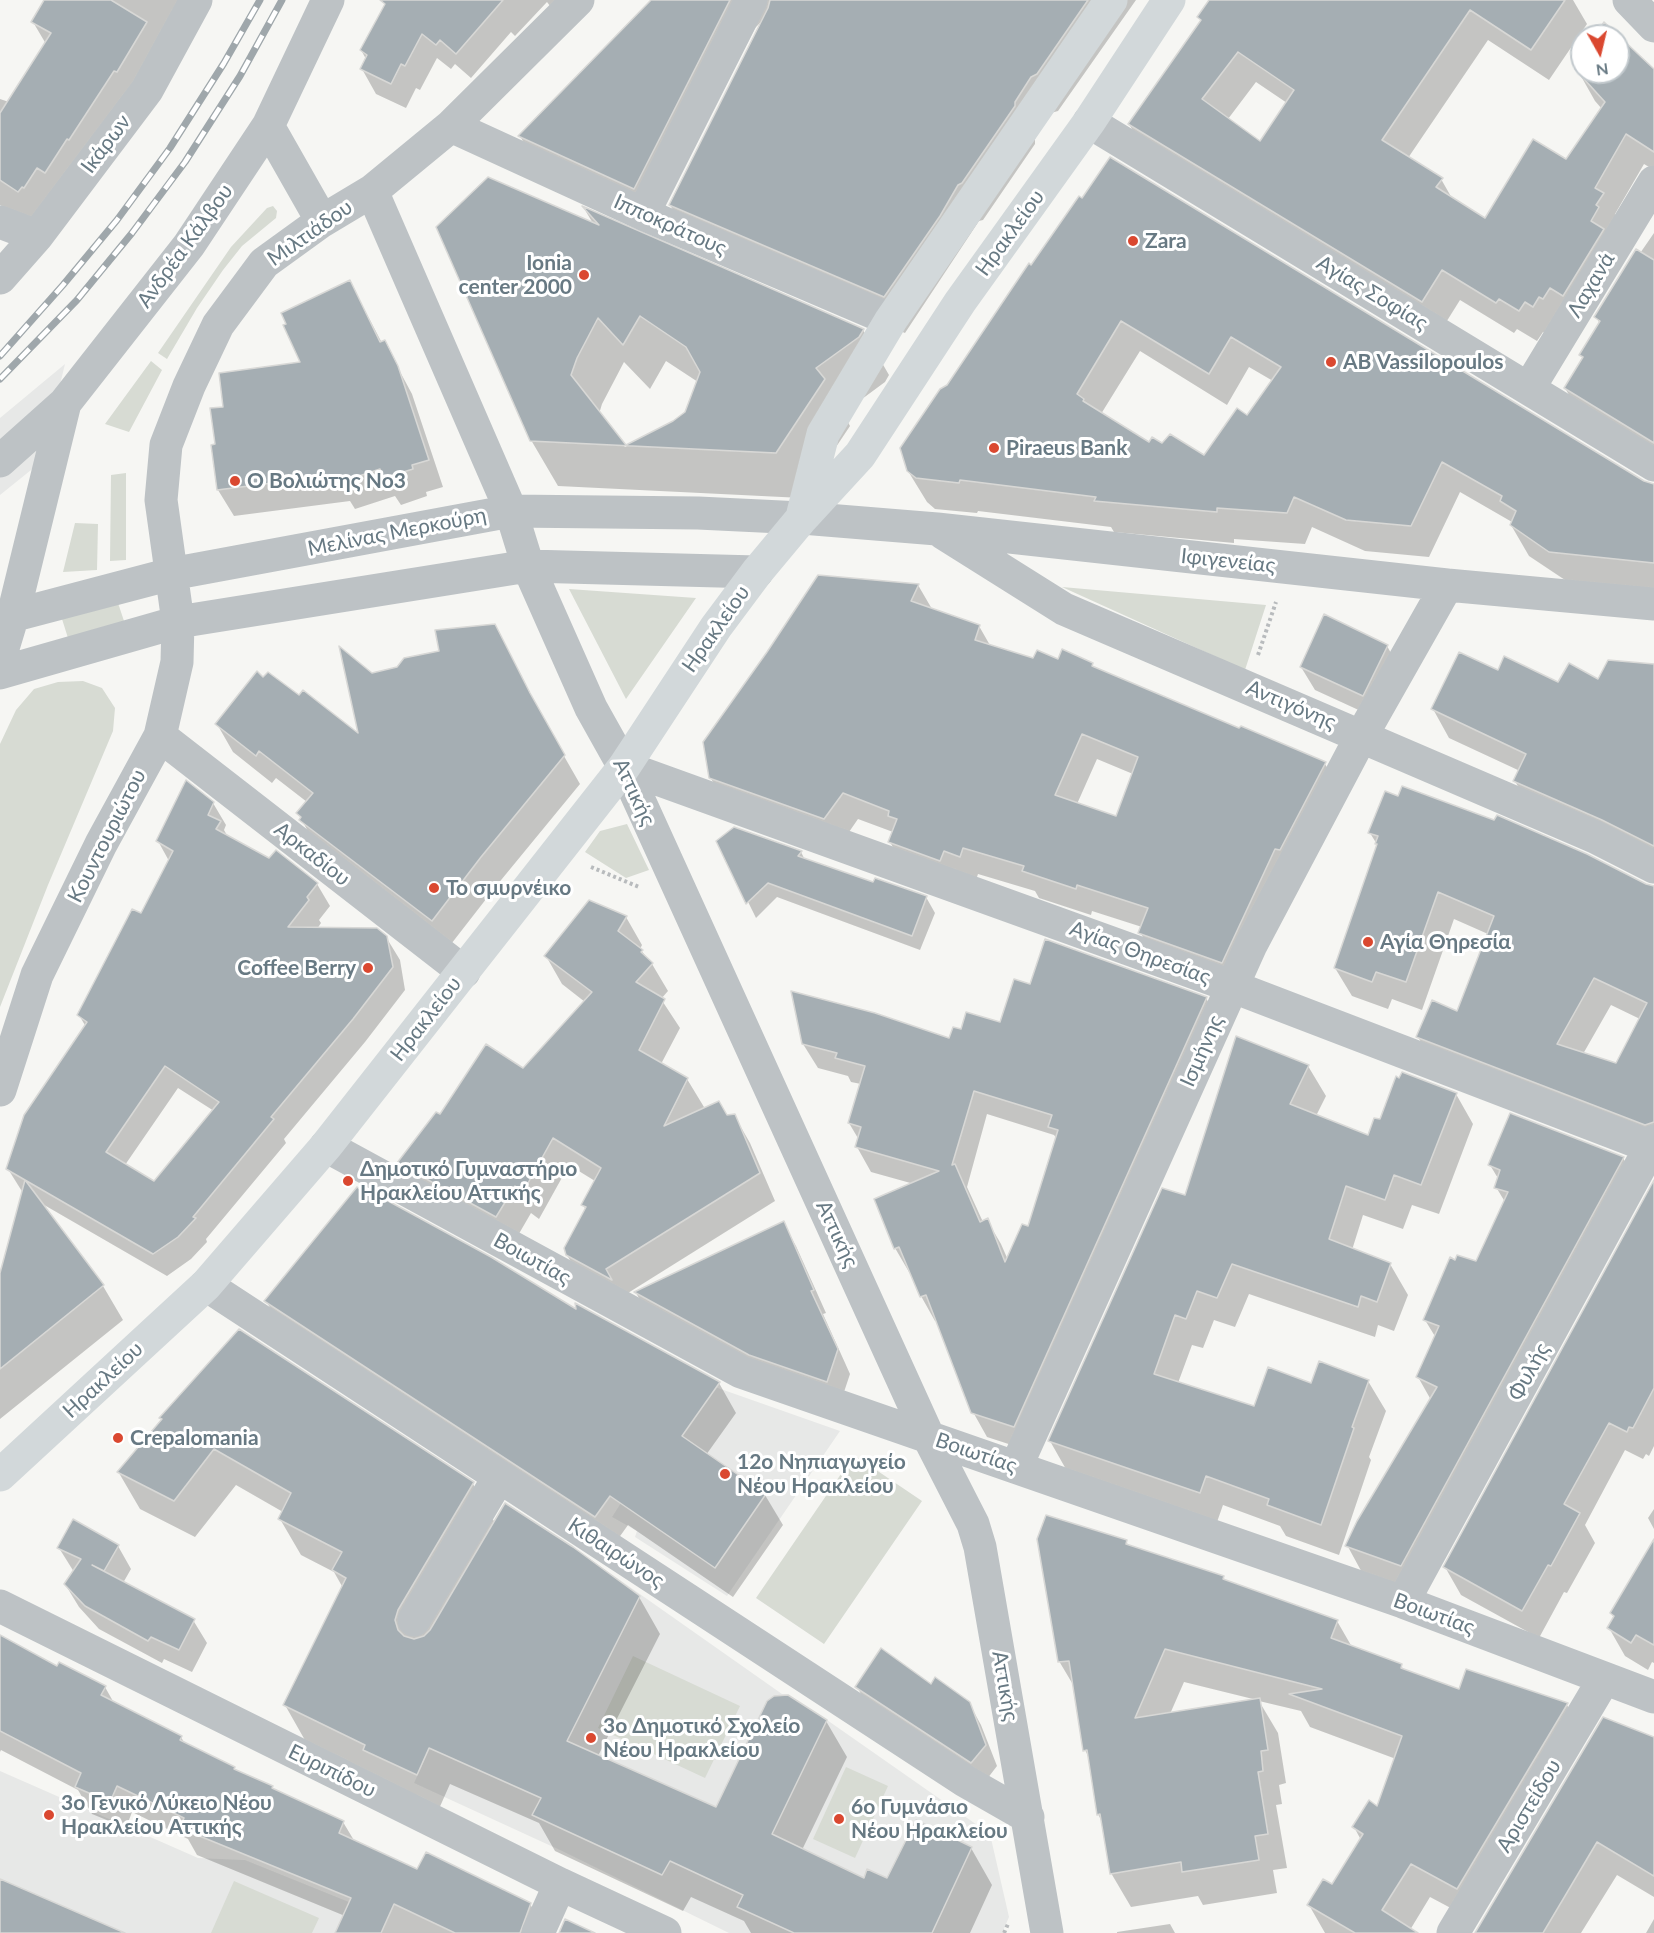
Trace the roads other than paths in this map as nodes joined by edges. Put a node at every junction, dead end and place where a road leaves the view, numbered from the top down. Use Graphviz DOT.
graph roads {
  1 [pos="196,0"];
  2 [pos="328,0"];
  3 [pos="578,0"];
  4 [pos="751,0"];
  5 [pos="1111,0"];
  6 [pos="1169,0"];
  7 [pos="1629,0"];
  8 [pos="1654,26"];
  9 [pos="1089,122"];
  10 [pos="268,126"];
  11 [pos="451,126"];
  12 [pos="1654,182"];
  13 [pos="372,190"];
  14 [pos="643,214"];
  15 [pos="322,221"];
  16 [pos="0,222"];
  17 [pos="37,236"];
  18 [pos="0,278"];
  19 [pos="891,320"];
  20 [pos="1529,388"];
  21 [pos="65,403"];
  22 [pos="0,461"];
  23 [pos="1654,465"];
  24 [pos="511,511"];
  25 [pos="802,518"];
  26 [pos="937,529"];
  27 [pos="528,566"];
  28 [pos="757,572"];
  29 [pos="171,574"];
  30 [pos="1447,585"];
  31 [pos="1654,604"];
  32 [pos="7,617"];
  33 [pos="177,622"];
  34 [pos="0,658"];
  35 [pos="0,673"];
  36 [pos="1362,735"];
  37 [pos="160,736"];
  38 [pos="624,767"];
  39 [pos="1654,867"];
  40 [pos="464,972"];
  41 [pos="1231,986"];
  42 [pos="0,1090"];
  43 [pos="326,1146"];
  44 [pos="1653,1146"];
  45 [pos="206,1285"];
  46 [pos="929,1438"];
  47 [pos="1016,1467"];
  48 [pos="0,1475"];
  49 [pos="499,1477"];
  50 [pos="1403,1602"];
  51 [pos="0,1606"];
  52 [pos="414,1620"];
  53 [pos="1605,1678"];
  54 [pos="1654,1697"];
  55 [pos="1028,1817"];
  56 [pos="560,1884"];
  57 [pos="538,1933"];
  58 [pos="665,1933"];
  59 [pos="1047,1933"];
  60 [pos="1453,1933"];
  1 -- 17 [label="street, Ικάρων"];
  2 -- 10 [label="street, Ανδρέα Κάλβου"];
  3 -- 11 [label="street, Μιλτιάδου"];
  4 -- 14 [label="street"];
  5 -- 19 [label="main road, Ηρακλείου"];
  6 -- 9 [label="main road, Ηρακλείου"];
  7 -- 8 [label="street"];
  9 -- 20 [label="street, Αγίας Σοφίας"];
  9 -- 25 [label="main road, Ηρακλείου"];
  10 -- 15 [label="street"];
  10 -- 21 [label="street, Ανδρέα Κάλβου"];
  11 -- 13 [label="street, Μιλτιάδου"];
  11 -- 14 [label="street, Ιπποκράτους"];
  12 -- 20 [label="street, Λαχανά"];
  13 -- 15 [label="street, Μιλτιάδου"];
  13 -- 24 [label="street, Αττικής"];
  14 -- 19 [label="street, Ιπποκράτους"];
  15 -- 29 [label="street, Μιλτιάδου"];
  16 -- 17 [label="street"];
  17 -- 18 [label="street, Ικάρων"];
  19 -- 25 [label="main road, Ηρακλείου"];
  20 -- 23 [label="street, Αγίας Σοφίας"];
  21 -- 22 [label="street, Ανδρέα Κάλβου"];
  21 -- 32 [label="street"];
  24 -- 25 [label="street, Μελίνας Μερκούρη"];
  24 -- 27 [label="street, Αττικής"];
  24 -- 29 [label="street, Μελίνας Μερκούρη"];
  25 -- 26 [label="street, Ιφιγενείας"];
  25 -- 28 [label="main road, Ηρακλείου"];
  26 -- 30 [label="street, Ιφιγενείας"];
  26 -- 36 [label="street, Αντιγόνης"];
  27 -- 28 [label="street"];
  27 -- 33 [label="street"];
  27 -- 38 [label="street, Αττικής"];
  28 -- 38 [label="main road, Ηρακλείου"];
  29 -- 32 [label="street, Μελίνας Μερκούρη"];
  29 -- 33 [label="street, Κουντουριώτου"];
  30 -- 31 [label="street, Ιφιγενείας"];
  30 -- 36 [label="street, Ισμήνης"];
  32 -- 34 [label="street"];
  33 -- 35 [label="street"];
  33 -- 37 [label="street, Κουντουριώτου"];
  36 -- 39 [label="street, Αντιγόνης"];
  36 -- 41 [label="street, Ισμήνης"];
  37 -- 40 [label="street, Αρκαδίου"];
  37 -- 42 [label="street, Κουντουριώτου"];
  38 -- 40 [label="main road, Ηρακλείου"];
  38 -- 41 [label="street, Αγίας Θηρεσίας"];
  38 -- 46 [label="street, Αττικής"];
  40 -- 43 [label="main road, Ηρακλείου"];
  41 -- 44 [label="street, Αγίας Θηρεσίας"];
  41 -- 47 [label="street, Ισμήνης"];
  43 -- 45 [label="main road, Ηρακλείου"];
  43 -- 46 [label="street, Βοιωτίας"];
  44 -- 50 [label="street, Φυλής"];
  45 -- 48 [label="main road, Ηρακλείου"];
  45 -- 49 [label="street, Κιθαιρώνος"];
  46 -- 47 [label="street, Βοιωτίας"];
  46 -- 55 [label="street, Αττικής"];
  47 -- 50 [label="street, Βοιωτίας"];
  49 -- 52 [label="street"];
  49 -- 55 [label="street, Κιθαιρώνος"];
  50 -- 53 [label="street, Βοιωτίας"];
  51 -- 56 [label="street, Ευριπίδου"];
  53 -- 54 [label="street, Βοιωτίας"];
  53 -- 60 [label="street, Αριστείδου"];
  55 -- 59 [label="street, Αττικής"];
  56 -- 57 [label="street"];
  56 -- 58 [label="street, Ευριπίδου"];
}
